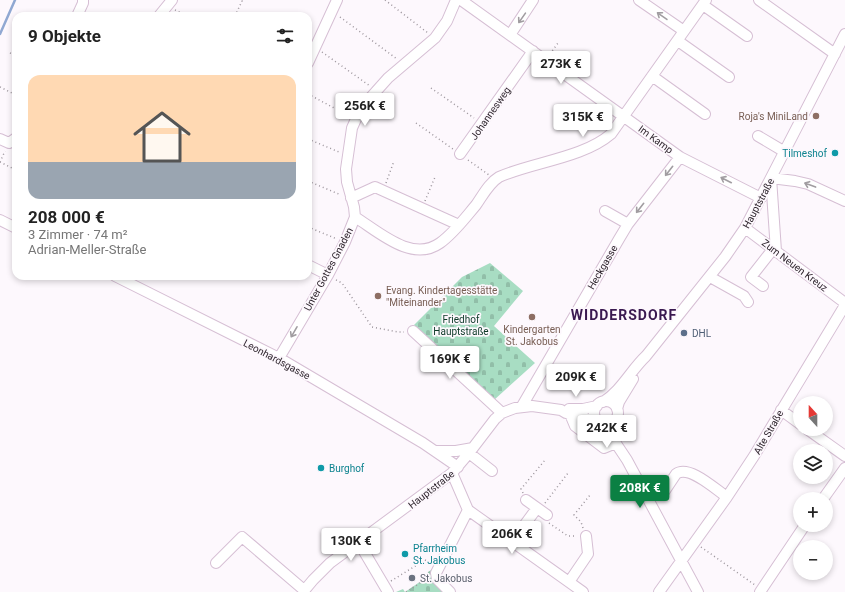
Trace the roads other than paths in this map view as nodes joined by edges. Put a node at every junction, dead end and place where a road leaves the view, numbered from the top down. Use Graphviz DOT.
graph roads {
  1 [pos="82,0"];
  2 [pos="337,0"];
  3 [pos="456,0"];
  4 [pos="461,0"];
  5 [pos="533,0"];
  6 [pos="639,0"];
  7 [pos="759,0"];
  8 [pos="705,2"];
  9 [pos="169,3"];
  10 [pos="79,12"];
  11 [pos="162,12"];
  12 [pos="684,32"];
  13 [pos="510,35"];
  14 [pos="747,36"];
  15 [pos="844,40"];
  16 [pos="678,41"];
  17 [pos="533,51"];
  18 [pos="314,52"];
  19 [pos="835,54"];
  20 [pos="652,76"];
  21 [pos="729,77"];
  22 [pos="705,114"];
  23 [pos="624,116"];
  24 [pos="758,136"];
  25 [pos="785,152"];
  26 [pos="460,154"];
  27 [pos="680,157"];
  28 [pos="771,178"];
  29 [pos="351,198"];
  30 [pos="761,198"];
  31 [pos="845,202"];
  32 [pos="605,211"];
  33 [pos="355,217"];
  34 [pos="0,220"];
  35 [pos="628,224"];
  36 [pos="459,225"];
  37 [pos="12,226"];
  38 [pos="745,228"];
  39 [pos="774,250"];
  40 [pos="312,267"];
  41 [pos="328,275"];
  42 [pos="710,276"];
  43 [pos="123,280"];
  44 [pos="763,286"];
  45 [pos="748,302"];
  46 [pos="845,304"];
  47 [pos="413,331"];
  48 [pos="646,356"];
  49 [pos="279,358"];
  50 [pos="600,404"];
  51 [pos="522,406"];
  52 [pos="617,409"];
  53 [pos="781,410"];
  54 [pos="565,412"];
  55 [pos="502,413"];
  56 [pos="793,419"];
  57 [pos="616,420"];
  58 [pos="600,422"];
  59 [pos="818,436"];
  60 [pos="616,442"];
  61 [pos="434,451"];
  62 [pos="471,451"];
  63 [pos="845,456"];
  64 [pos="627,460"];
  65 [pos="845,468"];
  66 [pos="455,470"];
  67 [pos="492,471"];
  68 [pos="828,492"];
  69 [pos="662,495"];
  70 [pos="727,497"];
  71 [pos="526,500"];
  72 [pos="468,510"];
  73 [pos="800,532"];
  74 [pos="586,536"];
  75 [pos="512,542"];
  76 [pos="359,543"];
  77 [pos="681,560"];
  78 [pos="216,563"];
  79 [pos="569,582"];
  80 [pos="303,591"];
  81 [pos="761,591"];
  82 [pos="388,592"];
  83 [pos="450,592"];
  84 [pos="583,592"];
  85 [pos="659,592"];
  86 [pos="698,592"];
  1 -- 10 [label="street"];
  2 -- 18 [label="street"];
  3 -- 29 [label="street, Unter Gottes Gnaden"];
  4 -- 13 [label="street, Im Kamp"];
  5 -- 13 [label="street, one-way"];
  12 -- 6 [label="street, one-way"];
  7 -- 19 [label="street"];
  8 -- 12 [label="street"];
  8 -- 14 [label="street"];
  9 -- 11 [label="street"];
  12 -- 16 [label="street"];
  13 -- 17 [label="street, Im Kamp"];
  15 -- 19 [label="street, Hauptstraße"];
  16 -- 20 [label="street"];
  16 -- 21 [label="street"];
  17 -- 23 [label="street, Im Kamp"];
  17 -- 26 [label="street, Johannesweg"];
  19 -- 25 [label="street, Hauptstraße"];
  20 -- 22 [label="street"];
  20 -- 23 [label="street"];
  23 -- 27 [label="street, Im Kamp"];
  23 -- 36 [label="street"];
  24 -- 25 [label="street"];
  25 -- 28 [label="street, Hauptstraße"];
  30 -- 27 [label="street, Im Kamp, one-way"];
  27 -- 35 [label="street, Heckgasse, one-way"];
  28 -- 30 [label="street, Hauptstraße"];
  31 -- 28 [label="street, one-way"];
  28 -- 39 [label="street"];
  29 -- 33 [label="street, Unter Gottes Gnaden"];
  29 -- 36 [label="street"];
  30 -- 38 [label="street, Hauptstraße"];
  32 -- 35 [label="street"];
  33 -- 36 [label="street"];
  33 -- 41 [label="street, Unter Gottes Gnaden"];
  34 -- 37 [label="street"];
  35 -- 51 [label="street, Heckgasse"];
  38 -- 39 [label="street, Zum Neuen Kreuz"];
  38 -- 42 [label="street, Hauptstraße"];
  39 -- 44 [label="street"];
  39 -- 46 [label="street, Zum Neuen Kreuz"];
  40 -- 41 [label="street"];
  41 -- 49 [label="street, Unter Gottes Gnaden, one-way"];
  42 -- 45 [label="street"];
  42 -- 48 [label="street, Hauptstraße"];
  43 -- 49 [label="street, Leonhardsgasse"];
  46 -- 53 [label="street, Alte Straße"];
  47 -- 55 [label="street"];
  48 -- 50 [label="street, Hauptstraße"];
  48 -- 52 [label="street, Hauptstraße"];
  49 -- 61 [label="street, Leonhardsgasse"];
  50 -- 52 [label="street"];
  50 -- 54 [label="street, Hauptstraße"];
  50 -- 58 [label="street"];
  51 -- 54 [label="street, Hauptstraße"];
  51 -- 55 [label="street, Hauptstraße"];
  52 -- 57 [label="street"];
  53 -- 56 [label="street"];
  53 -- 70 [label="street, Alte Straße"];
  54 -- 58 [label="street, Hauptstraße"];
  54 -- 60 [label="street"];
  55 -- 62 [label="street, Hauptstraße"];
  57 -- 58 [label="street"];
  57 -- 64 [label="street"];
  58 -- 60 [label="street"];
  59 -- 63 [label="street"];
  60 -- 64 [label="street"];
  61 -- 62 [label="street"];
  61 -- 66 [label="street, Leonhardsgasse"];
  62 -- 66 [label="street, Hauptstraße"];
  62 -- 67 [label="street"];
  64 -- 77 [label="street"];
  65 -- 68 [label="street"];
  66 -- 72 [label="street"];
  66 -- 76 [label="street, Hauptstraße"];
  69 -- 70 [label="street"];
  70 -- 77 [label="street, Alte Straße"];
  71 -- 75 [label="street"];
  72 -- 75 [label="street"];
  72 -- 83 [label="street"];
  73 -- 81 [label="street"];
  74 -- 79 [label="street"];
  75 -- 79 [label="street"];
  76 -- 80 [label="street, Hauptstraße"];
  76 -- 82 [label="street"];
  77 -- 85 [label="street, Alte Straße"];
  77 -- 86 [label="street"];
  78 -- 80 [label="street"];
  79 -- 84 [label="street"];
}
